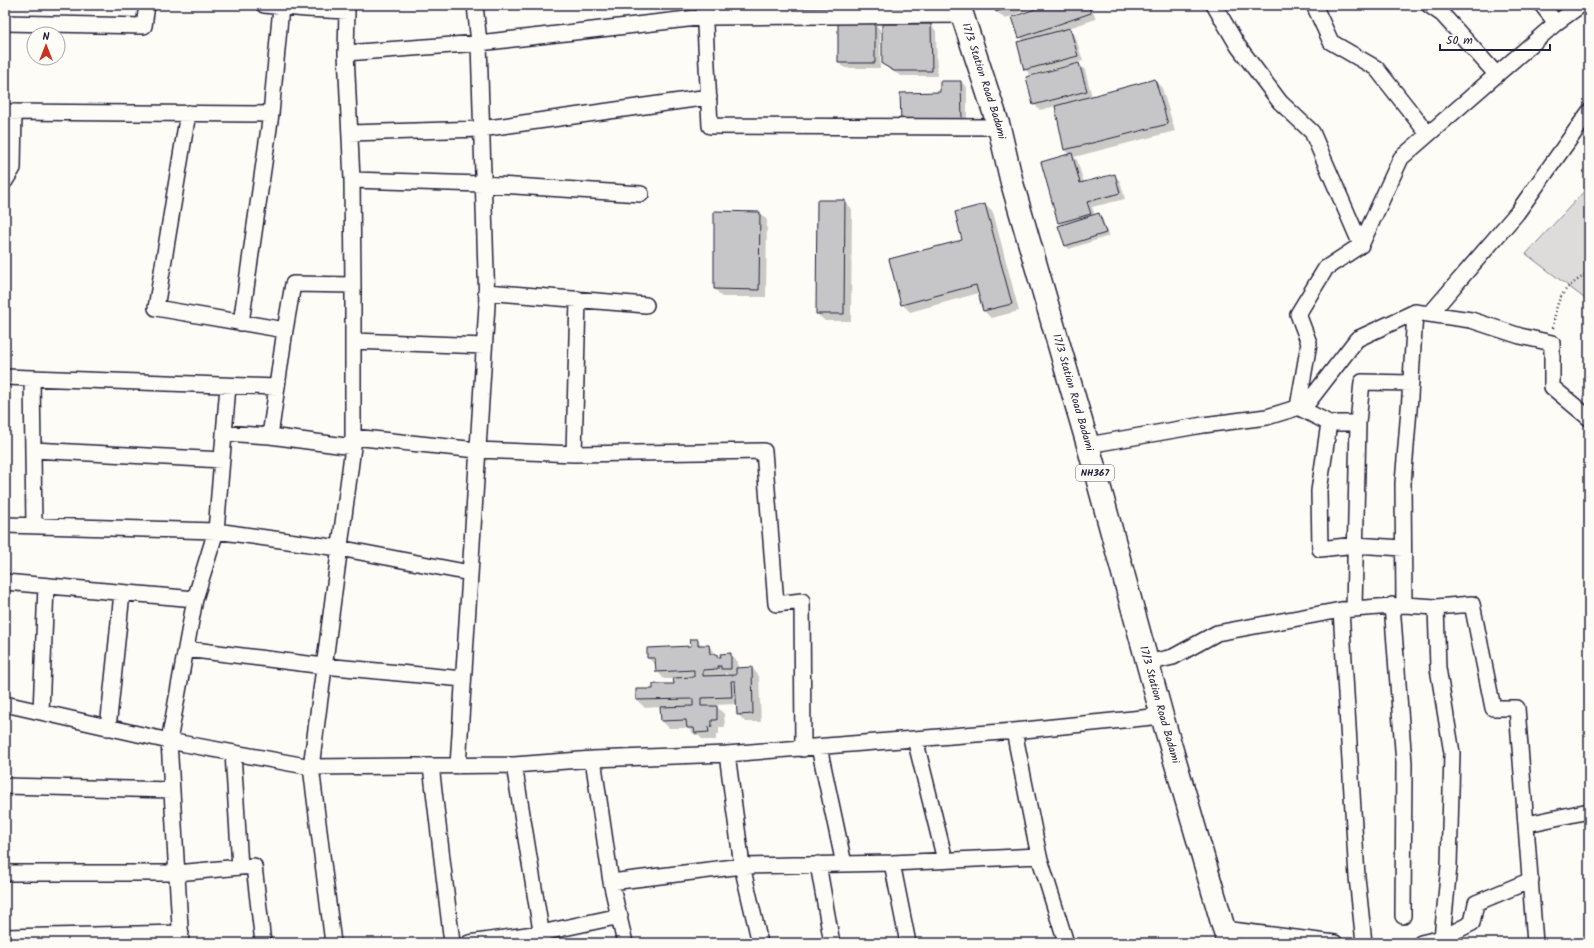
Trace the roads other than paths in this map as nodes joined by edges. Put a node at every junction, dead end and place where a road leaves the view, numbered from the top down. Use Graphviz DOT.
graph roads {
  1 [pos="147,5"];
  2 [pos="264,5"];
  3 [pos="475,5"];
  4 [pos="1214,5"];
  5 [pos="1314,5"];
  6 [pos="1429,5"];
  7 [pos="1542,5"];
  8 [pos="1581,5"];
  9 [pos="281,7"];
  10 [pos="306,7"];
  11 [pos="960,10"];
  12 [pos="705,11"];
  13 [pos="5,23"];
  14 [pos="1556,24"];
  15 [pos="479,43"];
  16 [pos="346,53"];
  17 [pos="1497,75"];
  18 [pos="709,97"];
  19 [pos="9,112"];
  20 [pos="1589,112"];
  21 [pos="188,113"];
  22 [pos="271,114"];
  23 [pos="999,127"];
  24 [pos="481,129"];
  25 [pos="350,133"];
  26 [pos="1428,134"];
  27 [pos="9,154"];
  28 [pos="352,180"];
  29 [pos="5,181"];
  30 [pos="482,184"];
  31 [pos="641,194"];
  32 [pos="1361,245"];
  33 [pos="353,285"];
  34 [pos="486,292"];
  35 [pos="578,299"];
  36 [pos="646,304"];
  37 [pos="1415,312"];
  38 [pos="1430,314"];
  39 [pos="241,323"];
  40 [pos="285,330"];
  41 [pos="354,341"];
  42 [pos="484,346"];
  43 [pos="5,377"];
  44 [pos="32,378"];
  45 [pos="1411,383"];
  46 [pos="228,386"];
  47 [pos="277,387"];
  48 [pos="1298,407"];
  49 [pos="1589,418"];
  50 [pos="1329,422"];
  51 [pos="1358,424"];
  52 [pos="224,433"];
  53 [pos="270,436"];
  54 [pos="353,442"];
  55 [pos="1088,445"];
  56 [pos="33,450"];
  57 [pos="477,450"];
  58 [pos="574,454"];
  59 [pos="222,460"];
  60 [pos="5,525"];
  61 [pos="34,526"];
  62 [pos="216,531"];
  63 [pos="1355,545"];
  64 [pos="339,548"];
  65 [pos="1403,548"];
  66 [pos="470,573"];
  67 [pos="5,582"];
  68 [pos="46,586"];
  69 [pos="122,593"];
  70 [pos="195,599"];
  71 [pos="1398,605"];
  72 [pos="1436,607"];
  73 [pos="1347,610"];
  74 [pos="186,649"];
  75 [pos="1147,663"];
  76 [pos="324,666"];
  77 [pos="463,679"];
  78 [pos="5,704"];
  79 [pos="41,712"];
  80 [pos="1162,716"];
  81 [pos="108,728"];
  82 [pos="1014,731"];
  83 [pos="915,739"];
  84 [pos="170,741"];
  85 [pos="819,747"];
  86 [pos="803,749"];
  87 [pos="233,753"];
  88 [pos="726,754"];
  89 [pos="593,759"];
  90 [pos="514,765"];
  91 [pos="431,766"];
  92 [pos="458,766"];
  93 [pos="311,767"];
  94 [pos="5,786"];
  95 [pos="172,790"];
  96 [pos="1589,811"];
  97 [pos="1527,824"];
  98 [pos="1039,856"];
  99 [pos="944,860"];
  100 [pos="892,863"];
  101 [pos="818,864"];
  102 [pos="844,864"];
  103 [pos="742,866"];
  104 [pos="240,867"];
  105 [pos="5,873"];
  106 [pos="177,873"];
  107 [pos="1531,880"];
  108 [pos="611,882"];
  109 [pos="620,916"];
  110 [pos="1403,916"];
  111 [pos="1226,936"];
  112 [pos="5,937"];
  113 [pos="181,938"];
  114 [pos="542,938"];
  115 [pos="1442,938"];
  116 [pos="263,943"];
  117 [pos="333,943"];
  118 [pos="452,943"];
  119 [pos="469,943"];
  120 [pos="625,943"];
  121 [pos="760,943"];
  122 [pos="832,943"];
  123 [pos="908,943"];
  124 [pos="1066,943"];
  125 [pos="1335,943"];
  126 [pos="1364,943"];
  127 [pos="1421,943"];
  128 [pos="1535,943"];
  1 -- 13 [label="street"];
  2 -- 9 [label="street"];
  3 -- 15 [label="street"];
  4 -- 32 [label="street"];
  5 -- 26 [label="street"];
  6 -- 17 [label="street"];
  7 -- 14 [label="street"];
  8 -- 14 [label="street"];
  9 -- 10 [label="street"];
  9 -- 22 [label="street"];
  10 -- 16 [label="street"];
  11 -- 12 [label="street"];
  11 -- 23 [label="highway, 17/3 Station Road Badami / NH367"];
  12 -- 15 [label="street"];
  12 -- 18 [label="street"];
  14 -- 17 [label="street"];
  15 -- 16 [label="street"];
  15 -- 24 [label="street"];
  16 -- 25 [label="street"];
  17 -- 26 [label="street"];
  18 -- 23 [label="street"];
  18 -- 24 [label="street"];
  19 -- 21 [label="street"];
  19 -- 27 [label="street"];
  20 -- 38 [label="street"];
  21 -- 22 [label="street"];
  21 -- 39 [label="street"];
  22 -- 39 [label="street"];
  23 -- 55 [label="highway, 17/3 Station Road Badami / NH367"];
  24 -- 25 [label="street"];
  24 -- 30 [label="street"];
  25 -- 28 [label="street"];
  26 -- 32 [label="street"];
  27 -- 29 [label="street"];
  28 -- 30 [label="street"];
  28 -- 33 [label="street"];
  30 -- 31 [label="street"];
  30 -- 34 [label="street"];
  32 -- 48 [label="street"];
  33 -- 40 [label="street"];
  33 -- 41 [label="street"];
  34 -- 35 [label="street"];
  34 -- 42 [label="street"];
  35 -- 36 [label="street"];
  35 -- 58 [label="street"];
  37 -- 38 [label="street"];
  37 -- 45 [label="street"];
  37 -- 48 [label="street"];
  38 -- 49 [label="street"];
  39 -- 40 [label="street"];
  40 -- 47 [label="street"];
  41 -- 42 [label="street"];
  41 -- 54 [label="street"];
  42 -- 57 [label="street"];
  43 -- 44 [label="street"];
  44 -- 46 [label="street"];
  44 -- 56 [label="street"];
  45 -- 51 [label="street"];
  45 -- 65 [label="street"];
  46 -- 47 [label="street"];
  46 -- 52 [label="street"];
  47 -- 53 [label="street"];
  48 -- 50 [label="street"];
  48 -- 55 [label="street"];
  50 -- 51 [label="street"];
  50 -- 63 [label="street"];
  51 -- 63 [label="street"];
  52 -- 53 [label="street"];
  52 -- 59 [label="street"];
  53 -- 54 [label="street"];
  54 -- 57 [label="street"];
  54 -- 64 [label="street"];
  55 -- 75 [label="highway, 17/3 Station Road Badami / NH367"];
  56 -- 59 [label="street"];
  56 -- 61 [label="street"];
  57 -- 58 [label="street"];
  57 -- 66 [label="street"];
  58 -- 86 [label="street"];
  59 -- 62 [label="street"];
  60 -- 61 [label="street"];
  61 -- 62 [label="street"];
  62 -- 64 [label="street"];
  62 -- 70 [label="street"];
  63 -- 65 [label="street"];
  63 -- 73 [label="street"];
  64 -- 66 [label="street"];
  64 -- 76 [label="street"];
  65 -- 71 [label="street"];
  66 -- 77 [label="street"];
  67 -- 68 [label="street"];
  68 -- 69 [label="street"];
  68 -- 79 [label="street"];
  69 -- 70 [label="street"];
  69 -- 81 [label="street"];
  70 -- 74 [label="street"];
  71 -- 72 [label="street"];
  71 -- 73 [label="street"];
  71 -- 110 [label="street"];
  72 -- 97 [label="street"];
  72 -- 115 [label="street"];
  73 -- 75 [label="street"];
  73 -- 126 [label="street"];
  74 -- 76 [label="street"];
  74 -- 84 [label="street"];
  75 -- 80 [label="highway, 17/3 Station Road Badami / NH367"];
  76 -- 77 [label="street"];
  76 -- 93 [label="street"];
  77 -- 92 [label="street"];
  78 -- 79 [label="street"];
  79 -- 81 [label="street"];
  80 -- 82 [label="street"];
  80 -- 111 [label="highway, 17/3 Station Road Badami / NH367"];
  81 -- 84 [label="street"];
  82 -- 83 [label="street"];
  82 -- 98 [label="street"];
  83 -- 85 [label="street"];
  83 -- 99 [label="street"];
  84 -- 87 [label="street"];
  84 -- 95 [label="street"];
  85 -- 86 [label="street"];
  85 -- 102 [label="street"];
  86 -- 88 [label="street"];
  87 -- 93 [label="street"];
  87 -- 104 [label="street"];
  88 -- 89 [label="street"];
  88 -- 103 [label="street"];
  89 -- 90 [label="street"];
  89 -- 108 [label="street"];
  90 -- 92 [label="street"];
  90 -- 114 [label="street"];
  91 -- 92 [label="street"];
  91 -- 93 [label="street"];
  91 -- 118 [label="street"];
  93 -- 117 [label="street"];
  94 -- 95 [label="street"];
  95 -- 106 [label="street"];
  96 -- 97 [label="street"];
  97 -- 107 [label="street"];
  98 -- 99 [label="street"];
  98 -- 124 [label="street"];
  99 -- 100 [label="street"];
  100 -- 102 [label="street"];
  100 -- 123 [label="street"];
  101 -- 102 [label="street"];
  101 -- 103 [label="street"];
  101 -- 122 [label="street"];
  103 -- 108 [label="street"];
  103 -- 121 [label="street"];
  104 -- 106 [label="street"];
  104 -- 116 [label="street"];
  105 -- 106 [label="street"];
  106 -- 113 [label="street"];
  107 -- 115 [label="street"];
  107 -- 128 [label="street"];
  108 -- 109 [label="street"];
  109 -- 114 [label="street"];
  109 -- 120 [label="street"];
  111 -- 125 [label="street"];
  112 -- 113 [label="street"];
  114 -- 119 [label="street"];
  115 -- 127 [label="street"];
}
